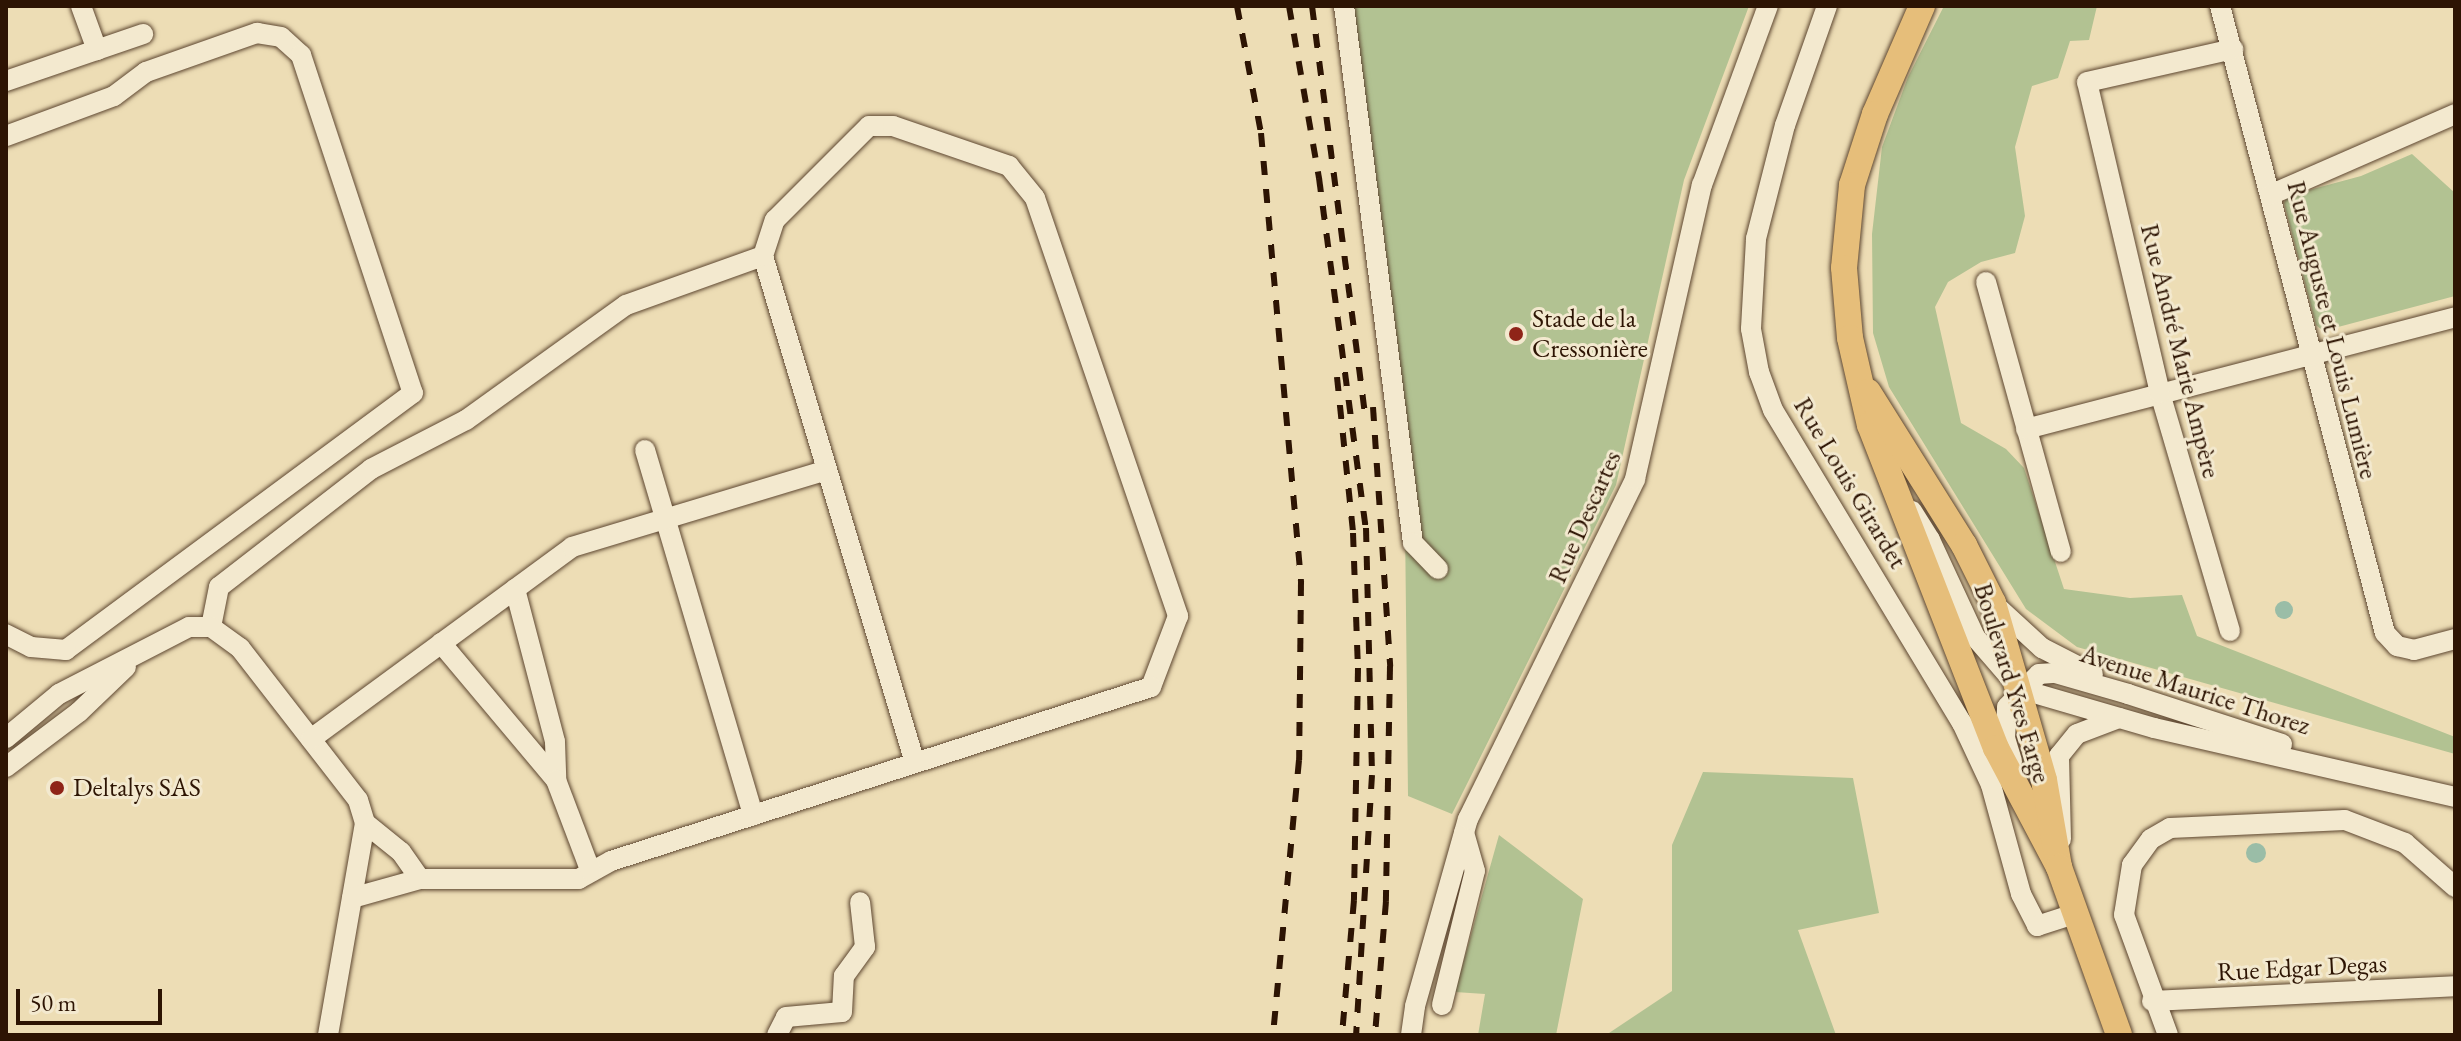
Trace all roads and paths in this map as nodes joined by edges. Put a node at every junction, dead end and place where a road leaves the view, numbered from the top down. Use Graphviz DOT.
graph roads {
  1 [pos="81,6"];
  2 [pos="1344,6"];
  3 [pos="1768,6"];
  4 [pos="1827,6"];
  5 [pos="1922,6"];
  6 [pos="2220,6"];
  7 [pos="143,34"];
  8 [pos="2233,49"];
  9 [pos="97,50"];
  10 [pos="6,81"];
  11 [pos="2455,114"];
  12 [pos="6,136"];
  13 [pos="2270,195"];
  14 [pos="763,256"];
  15 [pos="1986,282"];
  16 [pos="2455,317"];
  17 [pos="2309,355"];
  18 [pos="1864,385"];
  19 [pos="2160,393"];
  20 [pos="2026,429"];
  21 [pos="645,450"];
  22 [pos="827,470"];
  23 [pos="1896,488"];
  24 [pos="665,517"];
  25 [pos="2061,552"];
  26 [pos="1438,569"];
  27 [pos="515,589"];
  28 [pos="1993,603"];
  29 [pos="211,627"];
  30 [pos="2230,631"];
  31 [pos="6,634"];
  32 [pos="2455,639"];
  33 [pos="441,643"];
  34 [pos="143,650"];
  35 [pos="2020,689"];
  36 [pos="2171,706"];
  37 [pos="2119,718"];
  38 [pos="6,738"];
  39 [pos="311,739"];
  40 [pos="915,763"];
  41 [pos="6,767"];
  42 [pos="2357,771"];
  43 [pos="556,780"];
  44 [pos="2455,797"];
  45 [pos="2027,811"];
  46 [pos="753,815"];
  47 [pos="365,823"];
  48 [pos="1464,833"];
  49 [pos="2059,867"];
  50 [pos="591,872"];
  51 [pos="420,879"];
  52 [pos="2455,887"];
  53 [pos="352,898"];
  54 [pos="860,902"];
  55 [pos="2074,914"];
  56 [pos="2455,986"];
  57 [pos="2152,1001"];
  58 [pos="1442,1005"];
  59 [pos="2113,1029"];
  60 [pos="328,1035"];
  61 [pos="777,1035"];
  62 [pos="1411,1035"];
  63 [pos="2168,1035"];
  1 -- 9 [label="street"];
  2 -- 26 [label="street"];
  3 -- 48 [label="street, Rue Descartes"];
  4 -- 55 [label="street, Rue Louis Girardet"];
  5 -- 18 [label="main road, Boulevard Yves Farge"];
  6 -- 8 [label="street, Rue Auguste et Louis Lumière"];
  7 -- 9 [label="street"];
  8 -- 13 [label="street, Rue Auguste et Louis Lumière"];
  8 -- 19 [label="street, Rue André Marie Ampère"];
  9 -- 10 [label="street"];
  11 -- 13 [label="street"];
  12 -- 31 [label="street"];
  13 -- 17 [label="street, Rue Auguste et Louis Lumière"];
  14 -- 22 [label="street"];
  14 -- 29 [label="street"];
  14 -- 40 [label="street"];
  15 -- 20 [label="street"];
  16 -- 17 [label="street"];
  17 -- 19 [label="street"];
  17 -- 32 [label="street, Rue Auguste et Louis Lumière"];
  18 -- 23 [label="main road, Boulevard Yves Farge"];
  18 -- 28 [label="main road, Boulevard Yves Farge"];
  19 -- 20 [label="street"];
  19 -- 30 [label="street, Rue André Marie Ampère"];
  20 -- 25 [label="street"];
  21 -- 24 [label="street"];
  22 -- 24 [label="street"];
  22 -- 40 [label="street"];
  23 -- 35 [label="street"];
  23 -- 45 [label="main road, Boulevard Yves Farge"];
  24 -- 27 [label="street"];
  24 -- 46 [label="street"];
  27 -- 33 [label="street"];
  27 -- 43 [label="street"];
  28 -- 35 [label="main road, Boulevard Yves Farge"];
  28 -- 36 [label="street"];
  29 -- 34 [label="street"];
  29 -- 39 [label="street"];
  33 -- 39 [label="street"];
  33 -- 43 [label="street"];
  34 -- 38 [label="street"];
  34 -- 41 [label="street"];
  35 -- 36 [label="street, Avenue Maurice Thorez"];
  35 -- 37 [label="street, Avenue Maurice Thorez"];
  35 -- 45 [label="street"];
  35 -- 49 [label="main road, Boulevard Yves Farge"];
  36 -- 42 [label="street, Avenue Maurice Thorez"];
  37 -- 42 [label="street, Avenue Maurice Thorez"];
  37 -- 49 [label="street"];
  39 -- 47 [label="street"];
  40 -- 46 [label="street"];
  42 -- 44 [label="street, Avenue Maurice Thorez"];
  43 -- 50 [label="street"];
  45 -- 49 [label="main road, Boulevard Yves Farge"];
  46 -- 50 [label="street"];
  47 -- 51 [label="street"];
  47 -- 53 [label="street"];
  48 -- 58 [label="street"];
  48 -- 62 [label="street, Rue Descartes"];
  49 -- 55 [label="main road, Boulevard Yves Farge"];
  50 -- 51 [label="street"];
  51 -- 53 [label="street"];
  52 -- 57 [label="street"];
  53 -- 60 [label="street"];
  54 -- 61 [label="street"];
  55 -- 59 [label="main road, Boulevard Yves Farge"];
  56 -- 57 [label="street, Rue Edgar Degas"];
  57 -- 63 [label="street"];
}
